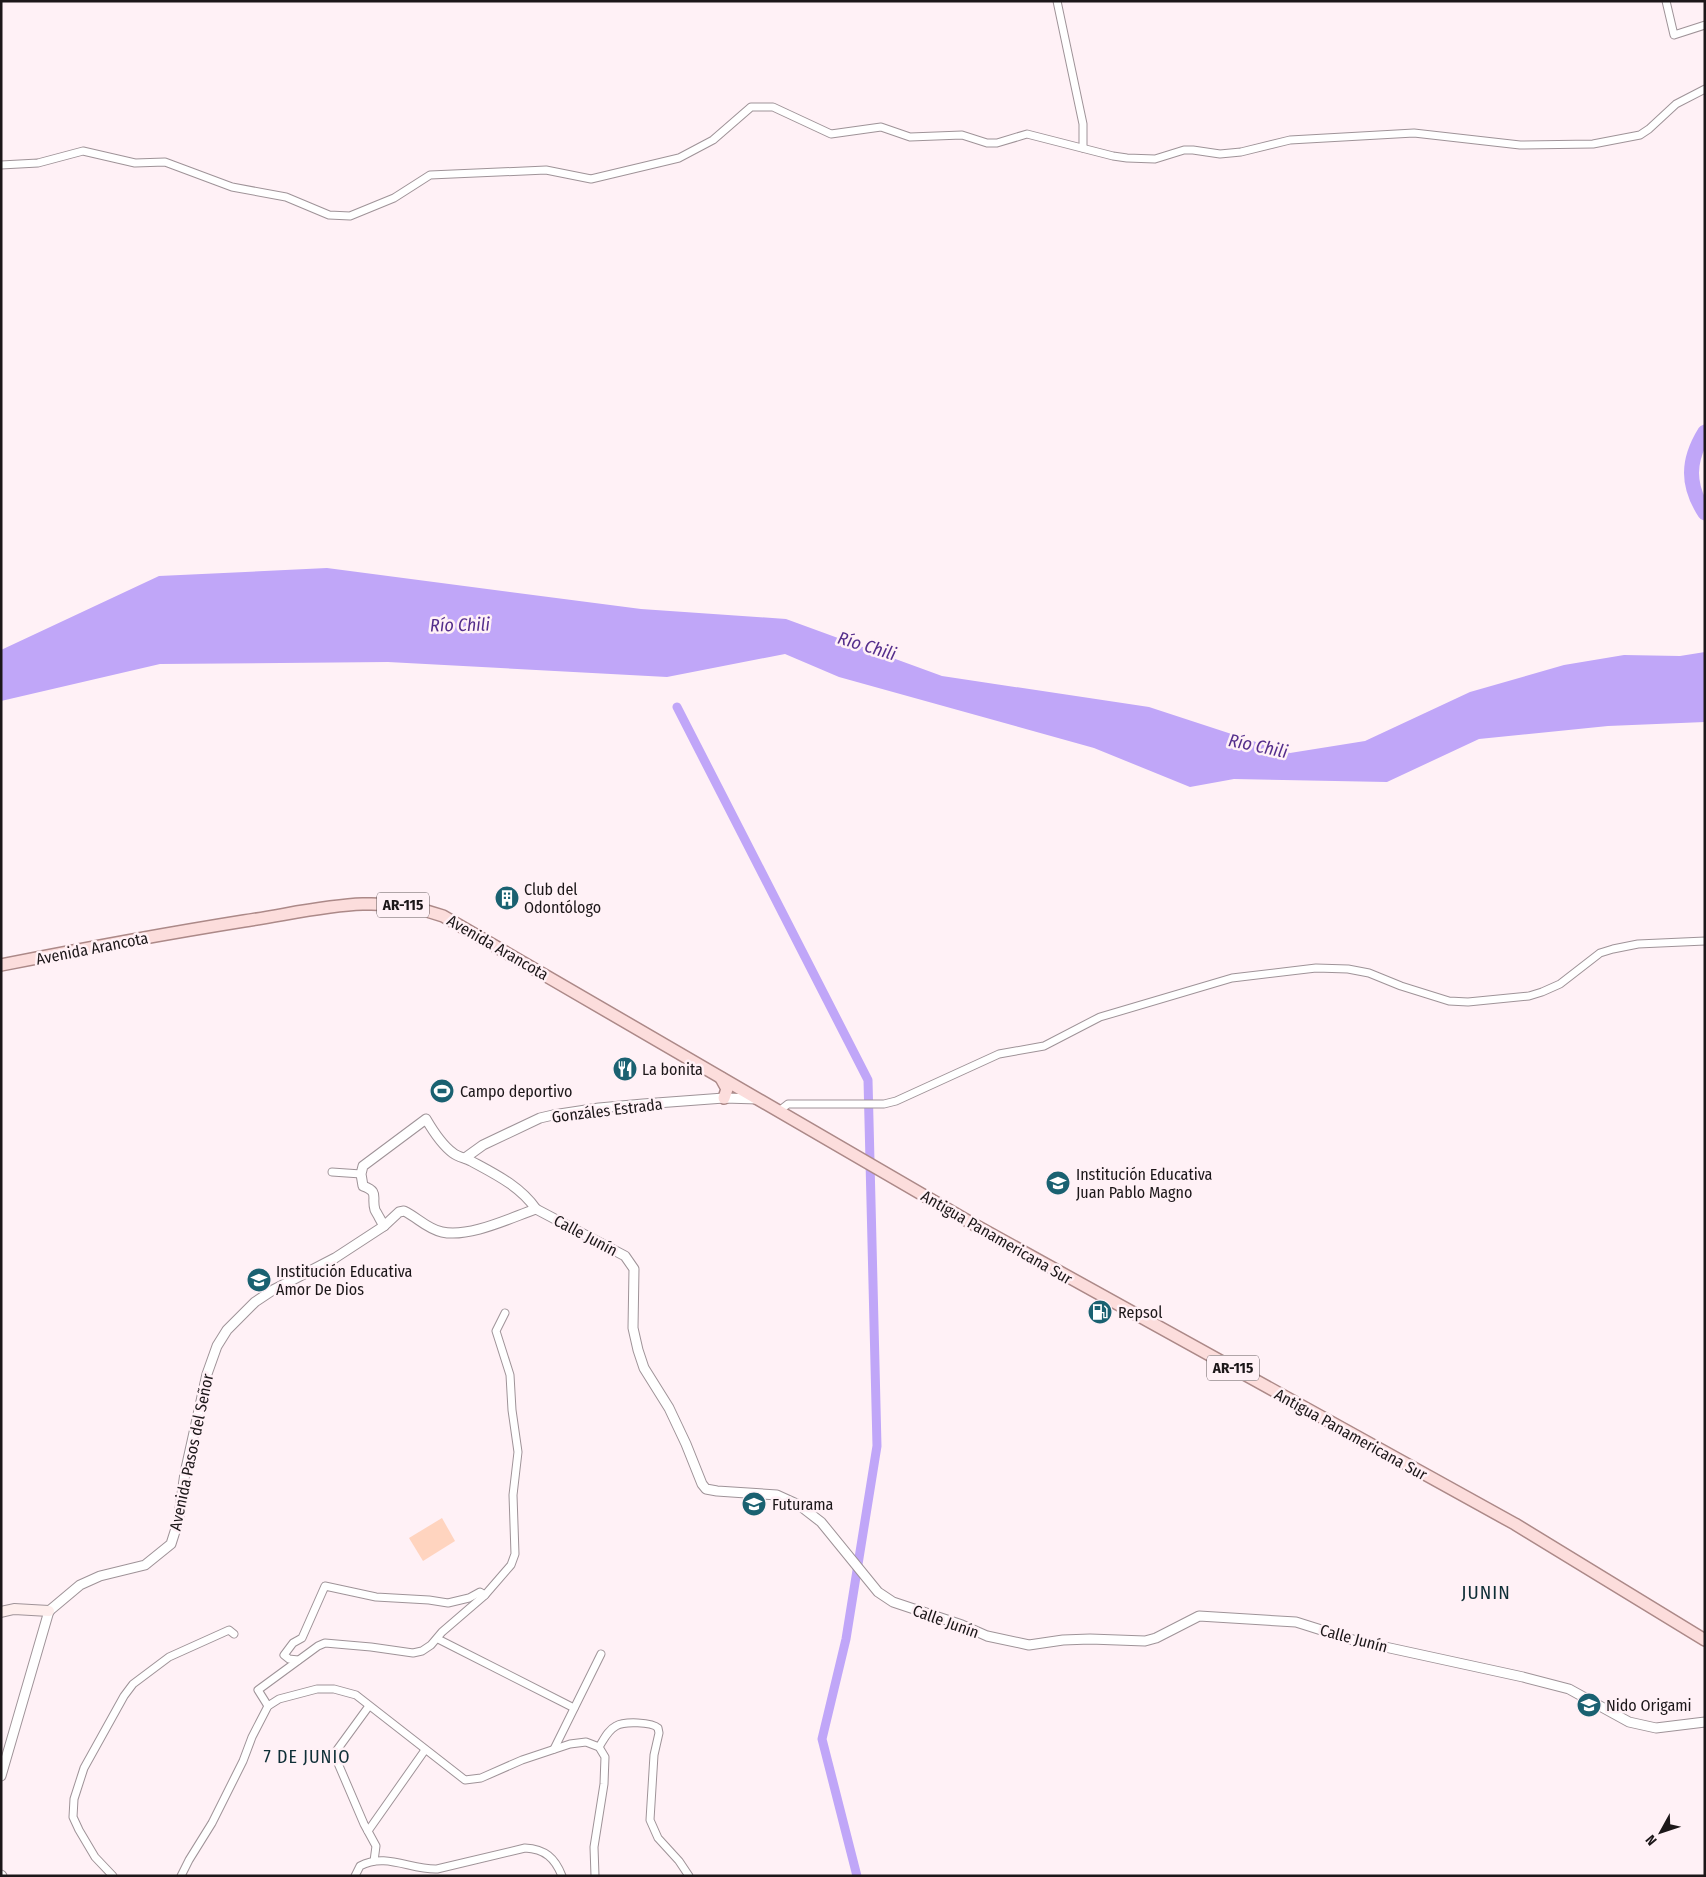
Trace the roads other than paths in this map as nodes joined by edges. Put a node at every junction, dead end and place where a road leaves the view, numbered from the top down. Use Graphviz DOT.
graph roads {
  1 [pos="1057,1"];
  2 [pos="1666,1"];
  3 [pos="1705,25"];
  4 [pos="1705,89"];
  5 [pos="1083,148"];
  6 [pos="1,164"];
  7 [pos="1705,941"];
  8 [pos="1,965"];
  9 [pos="720,1076"];
  10 [pos="724,1098"];
  11 [pos="759,1099"];
  12 [pos="779,1111"];
  13 [pos="465,1158"];
  14 [pos="332,1172"];
  15 [pos="361,1174"];
  16 [pos="536,1209"];
  17 [pos="384,1226"];
  18 [pos="505,1313"];
  19 [pos="486,1595"];
  20 [pos="49,1611"];
  21 [pos="1,1612"];
  22 [pos="234,1634"];
  23 [pos="438,1639"];
  24 [pos="1705,1640"];
  25 [pos="602,1654"];
  26 [pos="298,1660"];
  27 [pos="268,1706"];
  28 [pos="369,1706"];
  29 [pos="574,1708"];
  30 [pos="1705,1722"];
  31 [pos="599,1747"];
  32 [pos="554,1749"];
  33 [pos="425,1750"];
  34 [pos="1,1776"];
  35 [pos="368,1830"];
  36 [pos="374,1861"];
  37 [pos="113,1876"];
  38 [pos="182,1876"];
  39 [pos="355,1876"];
  40 [pos="562,1876"];
  41 [pos="595,1876"];
  42 [pos="689,1876"];
  1 -- 5 [label="street"];
  2 -- 3 [label="street"];
  4 -- 5 [label="street"];
  5 -- 6 [label="street"];
  7 -- 12 [label="street"];
  8 -- 9 [label="main road, Avenida Arancota / AR-115"];
  9 -- 10 [label="main road"];
  9 -- 11 [label="main road, Avenida Arancota / AR-115"];
  10 -- 11 [label="street, Gonzáles Estrada"];
  10 -- 13 [label="street, Gonzáles Estrada"];
  11 -- 12 [label="main road, Antigua Panamericana Sur / AR-115"];
  12 -- 24 [label="main road, Antigua Panamericana Sur / AR-115"];
  13 -- 15 [label="street, Calle Junín"];
  13 -- 16 [label="street, Calle Junín"];
  14 -- 15 [label="street"];
  15 -- 17 [label="street"];
  16 -- 17 [label="street, Avenida Pasos del Señor"];
  16 -- 30 [label="street, Calle Junín"];
  17 -- 20 [label="street, Avenida Pasos del Señor"];
  18 -- 19 [label="street"];
  19 -- 23 [label="street"];
  19 -- 26 [label="street"];
  20 -- 21 [label="main road"];
  20 -- 34 [label="street"];
  22 -- 37 [label="street"];
  23 -- 26 [label="street"];
  23 -- 29 [label="street"];
  25 -- 29 [label="street"];
  26 -- 27 [label="street"];
  27 -- 28 [label="street"];
  27 -- 38 [label="street"];
  28 -- 33 [label="street"];
  28 -- 35 [label="street"];
  29 -- 32 [label="street"];
  31 -- 32 [label="street"];
  31 -- 41 [label="street"];
  31 -- 42 [label="street"];
  32 -- 33 [label="street"];
  33 -- 35 [label="street"];
  35 -- 36 [label="street"];
  36 -- 39 [label="street"];
  36 -- 40 [label="street"];
}
